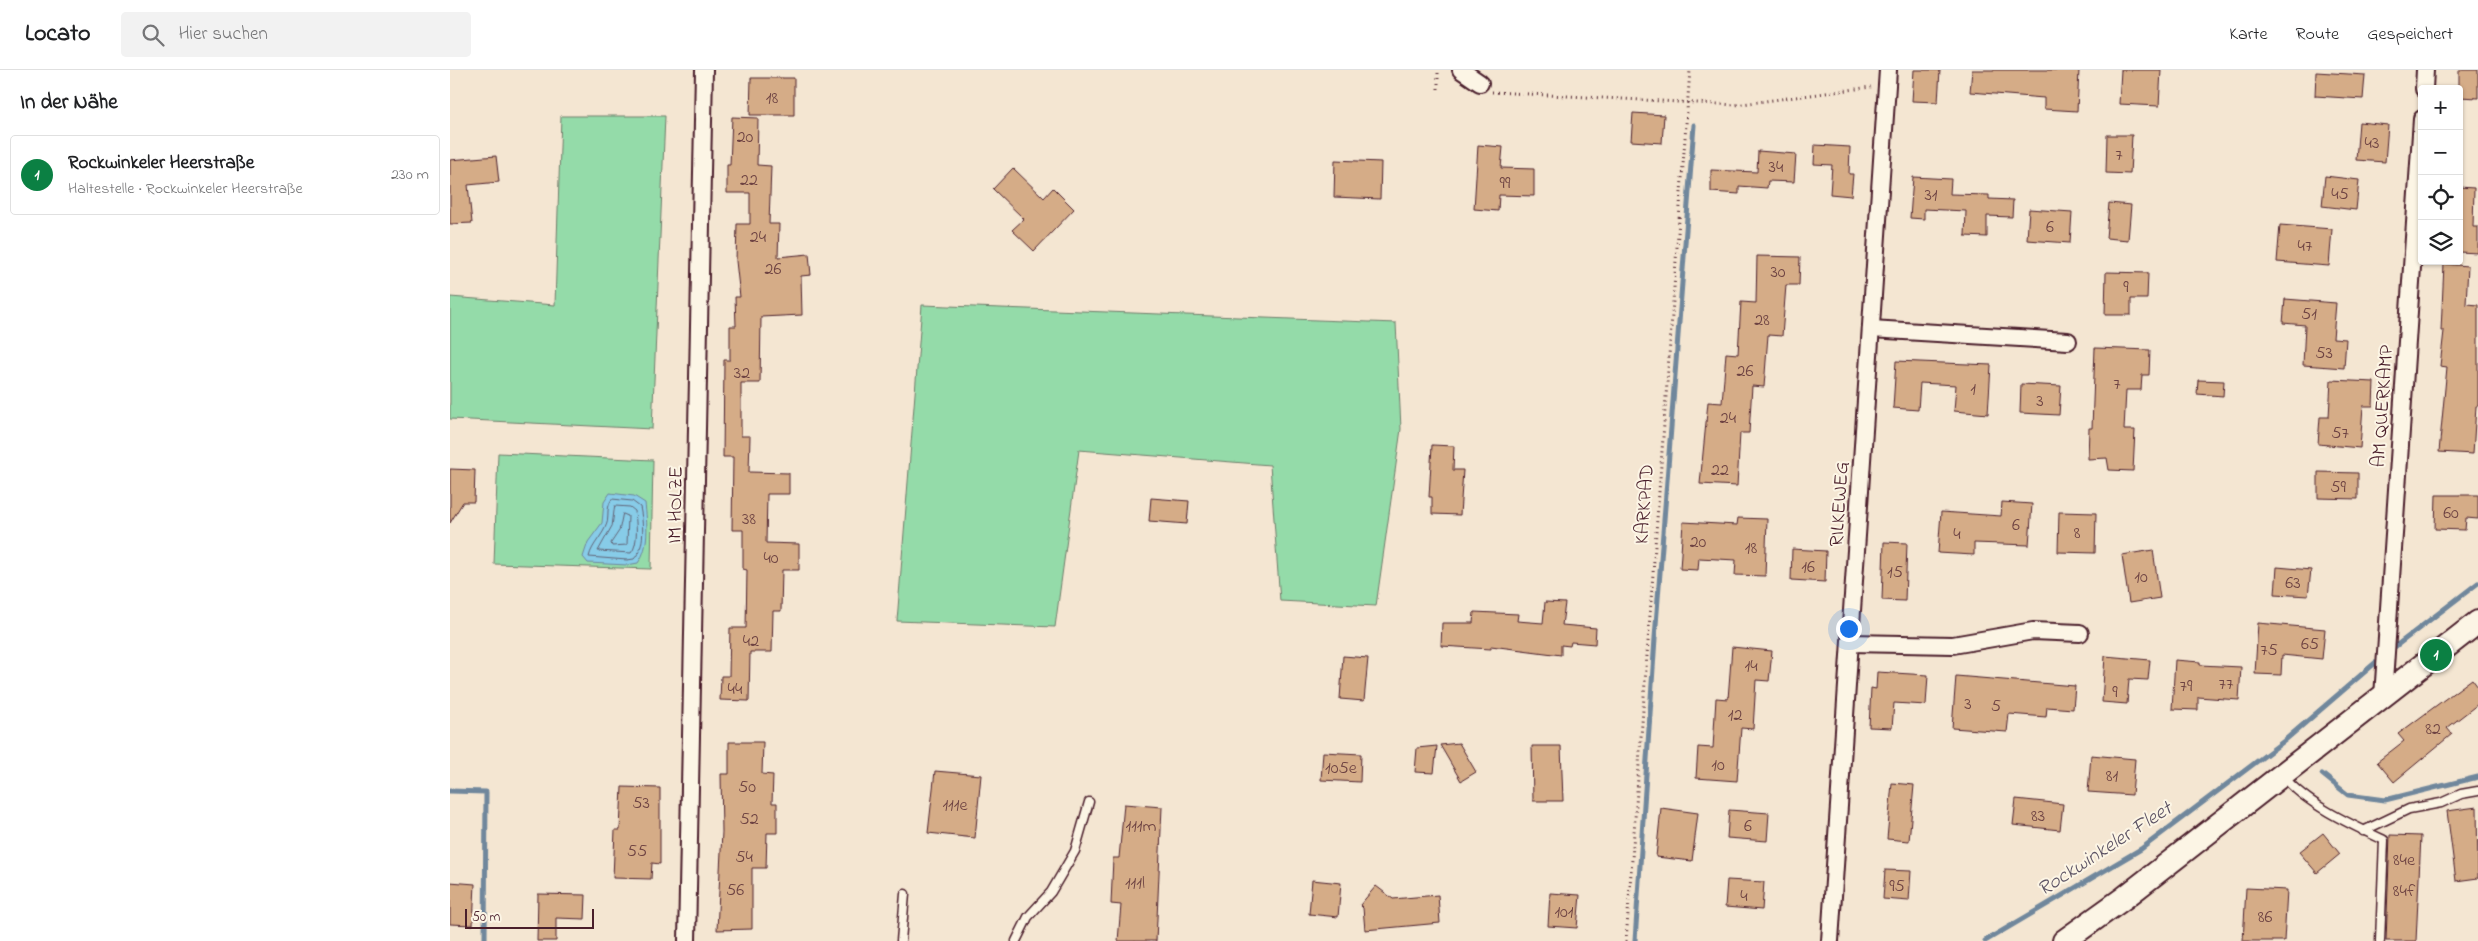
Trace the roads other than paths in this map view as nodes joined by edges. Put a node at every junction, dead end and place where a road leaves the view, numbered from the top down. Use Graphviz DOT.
graph roads {
  1 [pos="704,70"];
  2 [pos="1461,70"];
  3 [pos="2425,70"];
  4 [pos="1887,78"];
  5 [pos="1480,84"];
  6 [pos="2424,85"];
  7 [pos="2421,130"];
  8 [pos="1871,329"];
  9 [pos="2068,341"];
  10 [pos="2478,622"];
  11 [pos="2080,633"];
  12 [pos="1850,643"];
  13 [pos="2383,697"];
  14 [pos="2283,775"];
  15 [pos="2478,791"];
  16 [pos="1089,802"];
  17 [pos="2363,830"];
  18 [pos="905,894"];
  19 [pos="687,941"];
  20 [pos="901,941"];
  21 [pos="1016,941"];
  22 [pos="1830,941"];
  23 [pos="2064,941"];
  24 [pos="2380,941"];
  1 -- 19 [label="street, IM HOLZE"];
  2 -- 5 [label="street"];
  3 -- 6 [label="street"];
  4 -- 8 [label="street, RILKEWEG"];
  7 -- 13 [label="street, AM QUERKAMP"];
  8 -- 9 [label="street"];
  8 -- 12 [label="street, RILKEWEG"];
  10 -- 13 [label="main road"];
  11 -- 12 [label="street"];
  12 -- 22 [label="street, RILKEWEG"];
  13 -- 14 [label="main road"];
  14 -- 17 [label="lane"];
  14 -- 23 [label="main road"];
  15 -- 17 [label="lane"];
  16 -- 21 [label="lane"];
  17 -- 24 [label="lane"];
  18 -- 20 [label="lane"];
}
